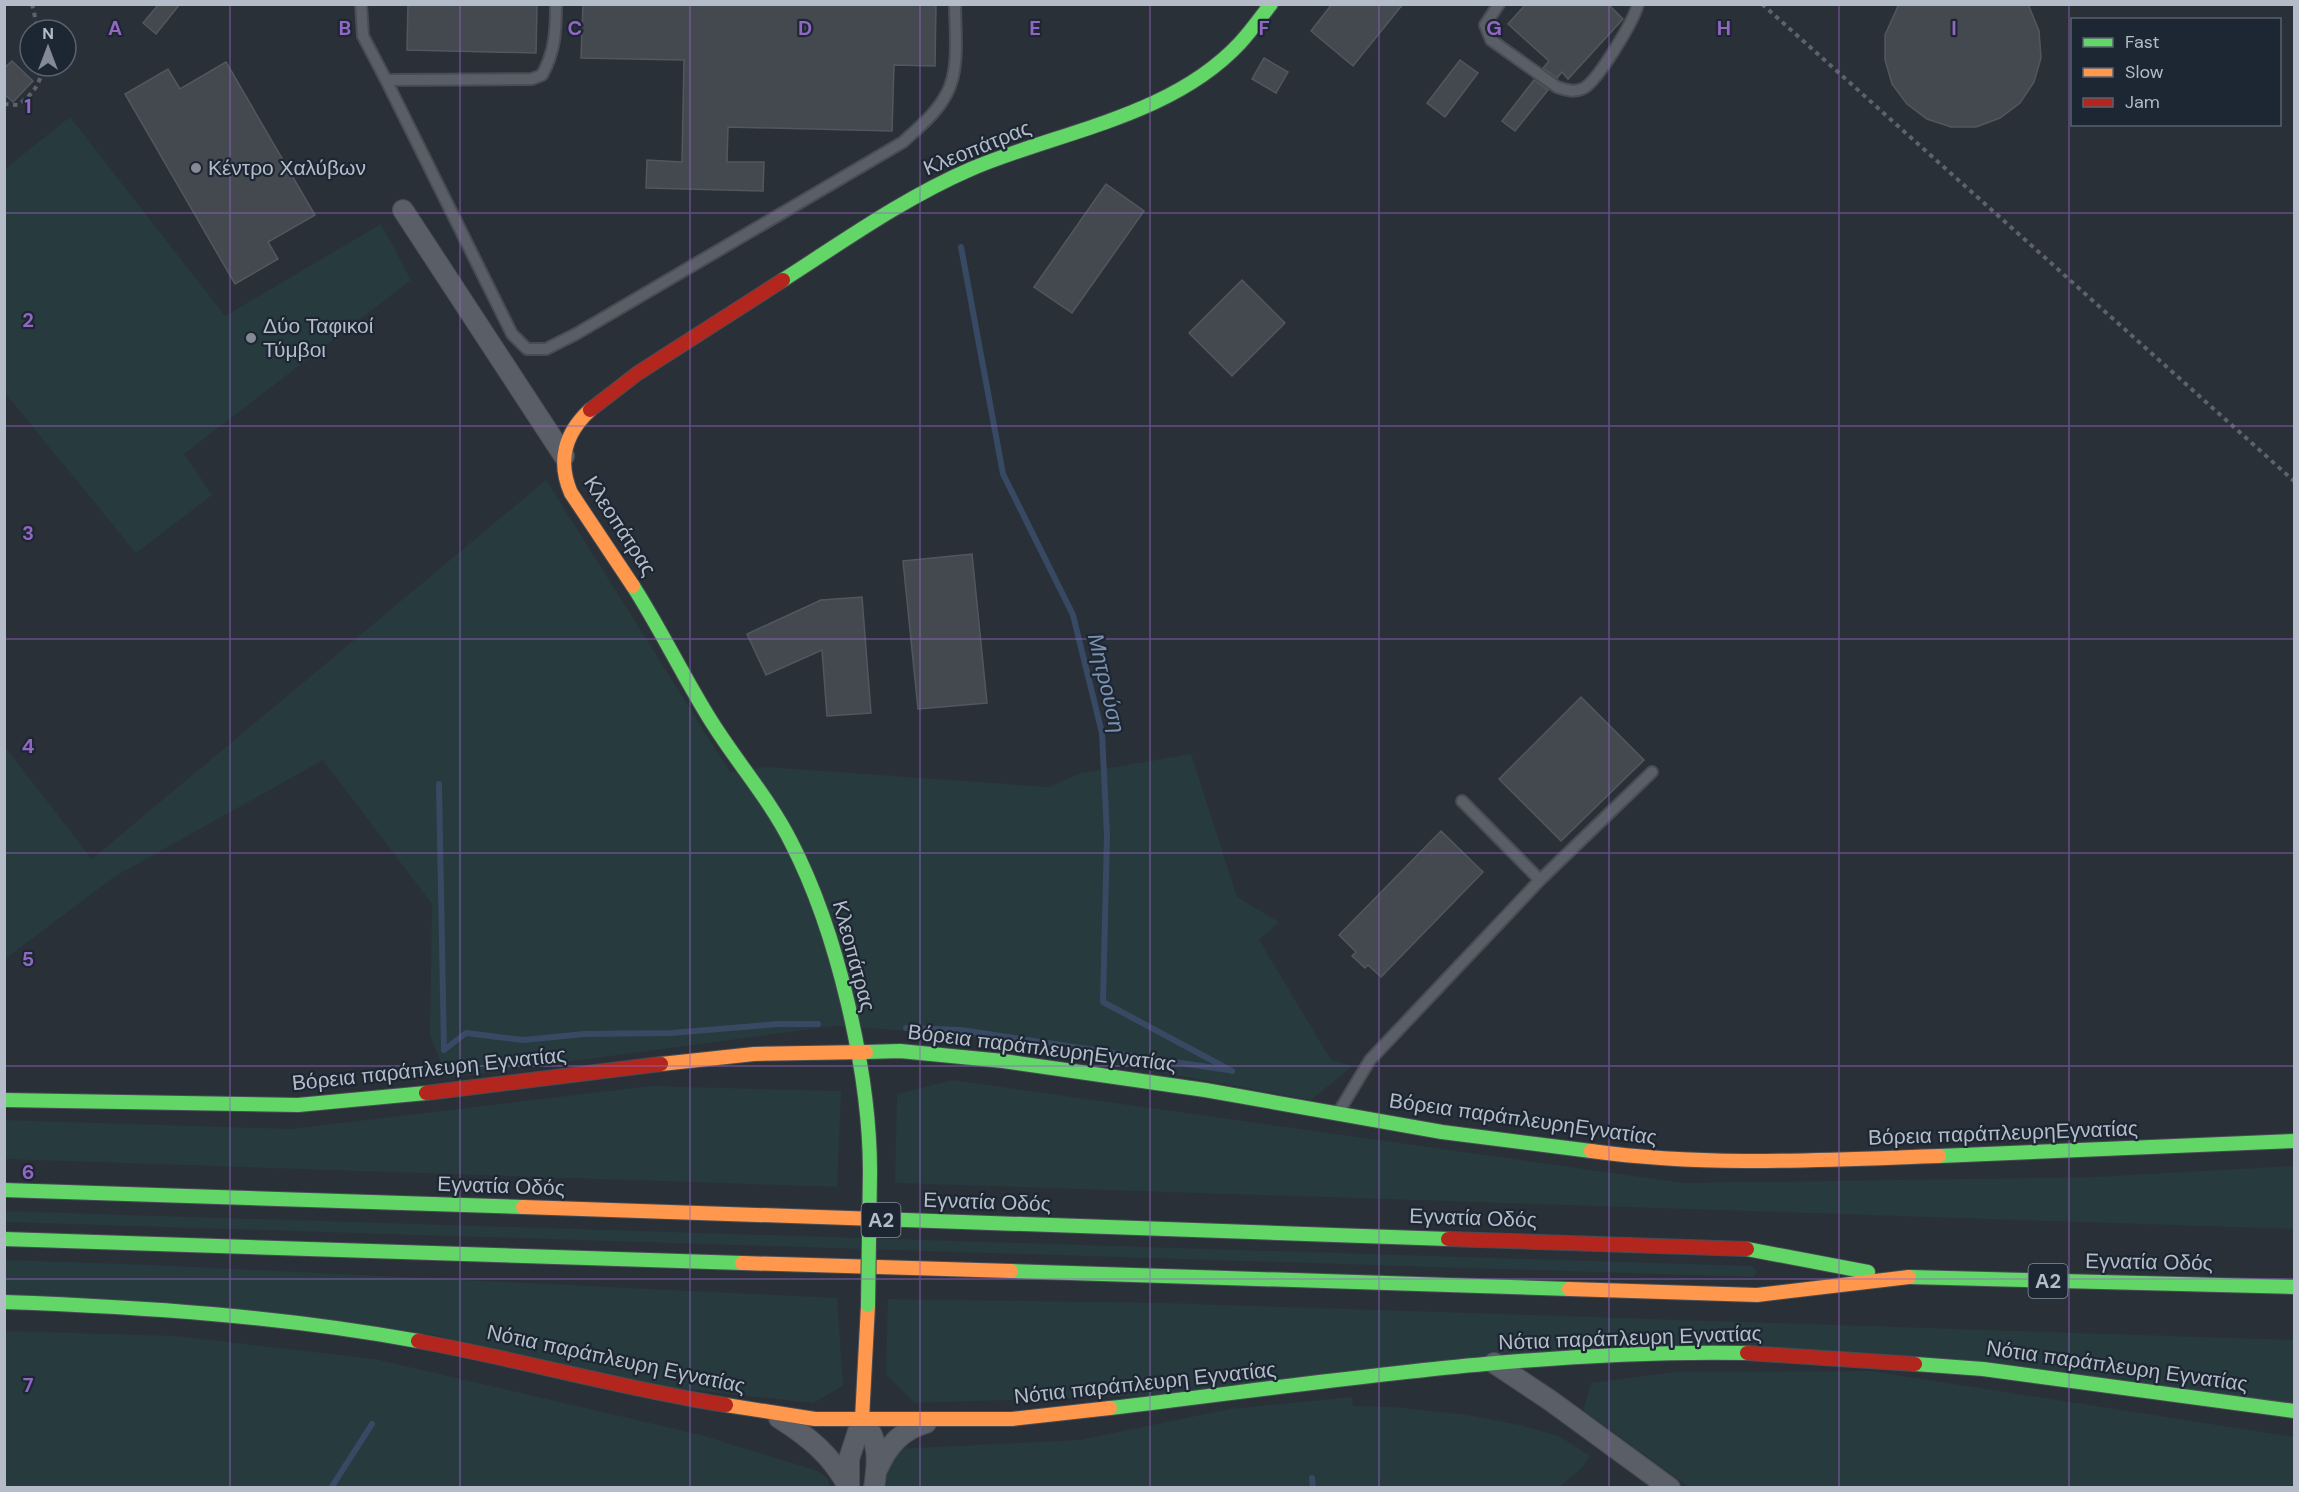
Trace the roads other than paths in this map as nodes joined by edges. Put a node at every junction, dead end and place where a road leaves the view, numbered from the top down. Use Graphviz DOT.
graph roads {
  1 [pos="361,4"];
  2 [pos="556,4"];
  3 [pos="955,4"];
  4 [pos="1271,4"];
  5 [pos="1499,4"];
  6 [pos="1638,4"];
  7 [pos="386,80"];
  8 [pos="403,210"];
  9 [pos="564,456"];
  10 [pos="1652,772"];
  11 [pos="1462,801"];
  12 [pos="1540,880"];
  13 [pos="858,1052"];
  14 [pos="4,1100"];
  15 [pos="1337,1113"];
  16 [pos="2295,1141"];
  17 [pos="4,1190"];
  18 [pos="4,1239"];
  19 [pos="1894,1277"];
  20 [pos="2295,1287"];
  21 [pos="4,1302"];
  22 [pos="1494,1364"];
  23 [pos="2295,1411"];
  24 [pos="771,1413"];
  25 [pos="862,1419"];
  26 [pos="932,1421"];
  27 [pos="875,1479"];
  28 [pos="849,1488"];
  29 [pos="1670,1488"];
  1 -- 7 [label="lane"];
  2 -- 7 [label="lane"];
  3 -- 7 [label="lane"];
  4 -- 9 [label="main road, Κλεοπάτρας"];
  5 -- 6 [label="lane"];
  8 -- 9 [label="street"];
  9 -- 13 [label="main road, Κλεοπάτρας"];
  10 -- 12 [label="lane"];
  11 -- 12 [label="lane"];
  12 -- 15 [label="lane"];
  13 -- 14 [label="main road, Βόρεια παράπλευρη Εγνατίας"];
  13 -- 15 [label="main road, Βόρεια παράπλευρηΕγνατίας"];
  13 -- 25 [label="main road, Κλεοπάτρας, bridge"];
  15 -- 16 [label="main road, Βόρεια παράπλευρηΕγνατίας"];
  17 -- 19 [label="main road, Εγνατία Οδός / Α2"];
  18 -- 19 [label="main road, Εγνατία Οδός / Α2"];
  19 -- 20 [label="main road, Εγνατία Οδός / Α2"];
  21 -- 24 [label="main road, Νότια παράπλευρη Εγνατίας"];
  22 -- 23 [label="main road, Νότια παράπλευρη Εγνατίας"];
  22 -- 26 [label="main road, Νότια παράπλευρη Εγνατίας"];
  22 -- 29 [label="street"];
  24 -- 25 [label="main road, Νότια παράπλευρη Εγνατίας"];
  24 -- 28 [label="street"];
  25 -- 26 [label="main road, Νότια παράπλευρη Εγνατίας"];
  25 -- 27 [label="street"];
  25 -- 28 [label="street"];
  26 -- 27 [label="street"];
}
